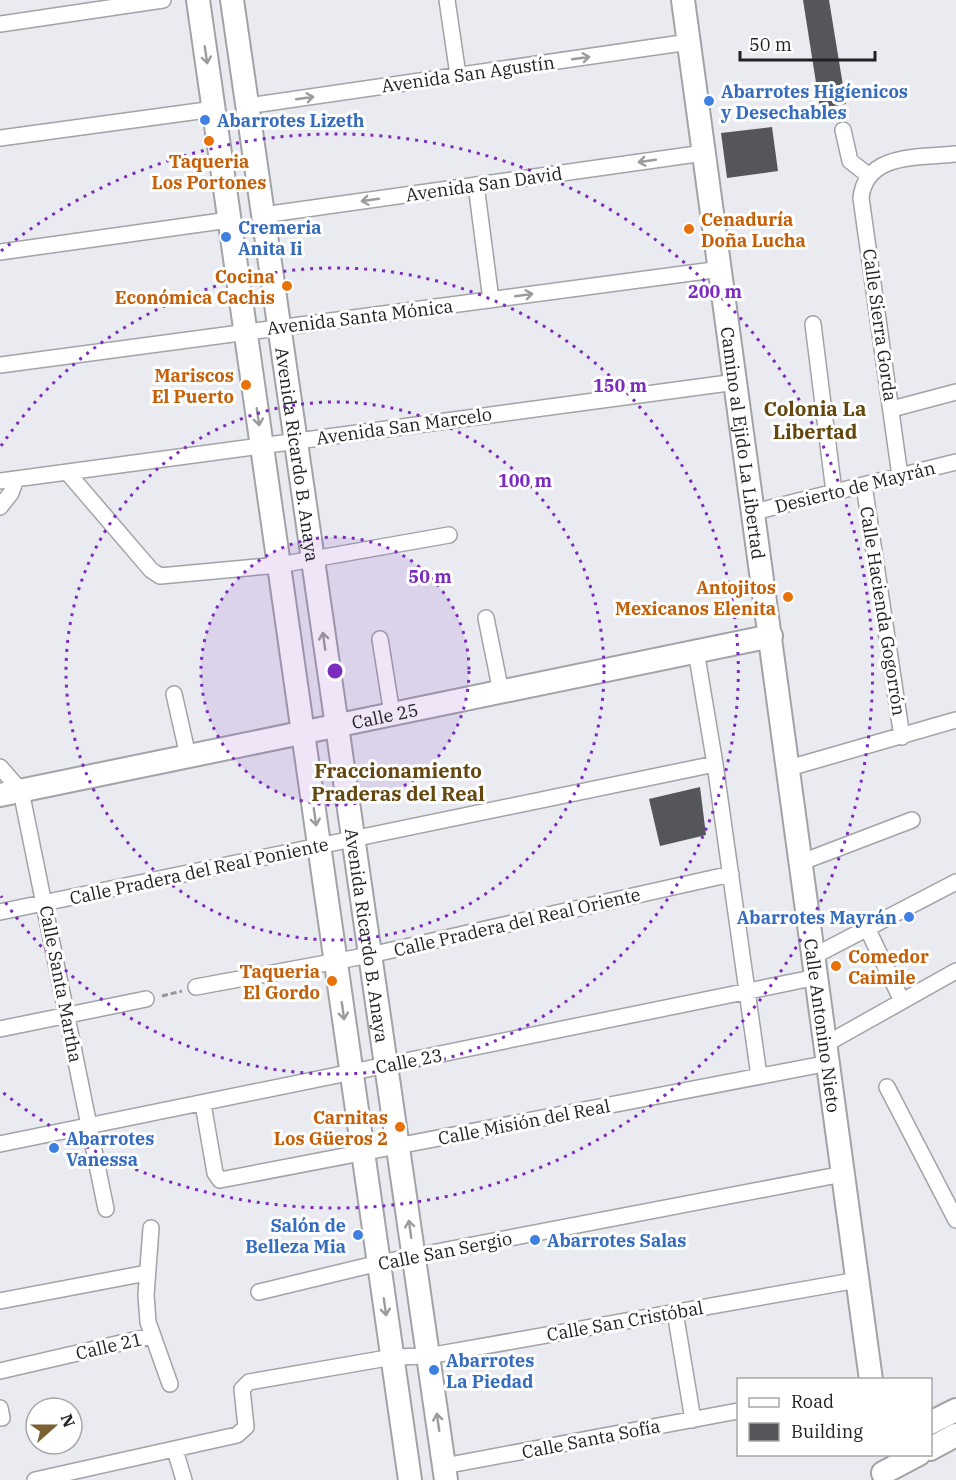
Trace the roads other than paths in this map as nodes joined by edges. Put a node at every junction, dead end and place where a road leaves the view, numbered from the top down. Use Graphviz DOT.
graph roads {
  1 [pos="164,0"];
  2 [pos="198,0"];
  3 [pos="232,0"];
  4 [pos="447,0"];
  5 [pos="683,0"];
  6 [pos="0,24"];
  7 [pos="689,42"];
  8 [pos="458,75"];
  9 [pos="247,106"];
  10 [pos="214,109"];
  11 [pos="843,130"];
  12 [pos="0,138"];
  13 [pos="705,153"];
  14 [pos="956,154"];
  15 [pos="868,175"];
  16 [pos="476,185"];
  17 [pos="263,215"];
  18 [pos="230,220"];
  19 [pos="0,252"];
  20 [pos="721,269"];
  21 [pos="491,300"];
  22 [pos="813,324"];
  23 [pos="279,328"];
  24 [pos="246,331"];
  25 [pos="0,365"];
  26 [pos="736,382"];
  27 [pos="956,392"];
  28 [pos="892,409"];
  29 [pos="295,440"];
  30 [pos="262,444"];
  31 [pos="956,462"];
  32 [pos="67,471"];
  33 [pos="900,476"];
  34 [pos="16,479"];
  35 [pos="0,481"];
  36 [pos="864,485"];
  37 [pos="834,492"];
  38 [pos="0,507"];
  39 [pos="754,512"];
  40 [pos="449,535"];
  41 [pos="313,560"];
  42 [pos="279,565"];
  43 [pos="486,618"];
  44 [pos="771,636"];
  45 [pos="380,639"];
  46 [pos="696,651"];
  47 [pos="501,692"];
  48 [pos="174,694"];
  49 [pos="392,714"];
  50 [pos="956,720"];
  51 [pos="336,726"];
  52 [pos="303,733"];
  53 [pos="902,737"];
  54 [pos="188,756"];
  55 [pos="715,764"];
  56 [pos="0,767"];
  57 [pos="789,768"];
  58 [pos="11,793"];
  59 [pos="912,820"];
  60 [pos="353,838"];
  61 [pos="319,845"];
  62 [pos="802,862"];
  63 [pos="730,874"];
  64 [pos="956,882"];
  65 [pos="45,903"];
  66 [pos="0,912"];
  67 [pos="868,930"];
  68 [pos="370,955"];
  69 [pos="336,962"];
  70 [pos="816,967"];
  71 [pos="956,971"];
  72 [pos="196,987"];
  73 [pos="747,992"];
  74 [pos="146,999"];
  75 [pos="902,1001"];
  76 [pos="67,1017"];
  77 [pos="0,1029"];
  78 [pos="827,1054"];
  79 [pos="386,1065"];
  80 [pos="352,1072"];
  81 [pos="759,1076"];
  82 [pos="887,1087"];
  83 [pos="203,1104"];
  84 [pos="88,1128"];
  85 [pos="0,1144"];
  86 [pos="398,1146"];
  87 [pos="363,1154"];
  88 [pos="843,1173"];
  89 [pos="106,1209"];
  90 [pos="956,1220"];
  91 [pos="151,1228"];
  92 [pos="414,1258"];
  93 [pos="379,1263"];
  94 [pos="147,1274"];
  95 [pos="858,1280"];
  96 [pos="259,1292"];
  97 [pos="0,1301"];
  98 [pos="675,1312"];
  99 [pos="151,1336"];
  100 [pos="428,1356"];
  101 [pos="393,1357"];
  102 [pos="0,1371"];
  103 [pos="871,1378"];
  104 [pos="170,1384"];
  105 [pos="956,1410"];
  106 [pos="737,1411"];
  107 [pos="693,1420"];
  108 [pos="932,1422"];
  109 [pos="956,1436"];
  110 [pos="932,1448"];
  111 [pos="175,1450"];
  112 [pos="916,1456"];
  113 [pos="883,1469"];
  114 [pos="445,1473"];
  115 [pos="75,1476"];
  116 [pos="35,1480"];
  117 [pos="184,1480"];
  118 [pos="410,1480"];
  1 -- 6 [label="street"];
  2 -- 10 [label="street, Avenida Ricardo B. Anaya, one-way"];
  3 -- 9 [label="street, Avenida Ricardo B. Anaya"];
  4 -- 8 [label="street"];
  5 -- 7 [label="street, Camino al Ejido La Libertad"];
  8 -- 7 [label="street, Avenida San Agustín, one-way"];
  7 -- 13 [label="street, Camino al Ejido La Libertad"];
  9 -- 8 [label="street, Avenida San Agustín, one-way"];
  9 -- 17 [label="street, Avenida Ricardo B. Anaya"];
  10 -- 12 [label="street"];
  10 -- 18 [label="street, Avenida Ricardo B. Anaya"];
  11 -- 15 [label="street"];
  13 -- 16 [label="street, Avenida San David, one-way"];
  13 -- 20 [label="street, Camino al Ejido La Libertad"];
  14 -- 15 [label="street"];
  15 -- 28 [label="street, Calle Sierra Gorda"];
  16 -- 17 [label="street, Avenida San David, one-way"];
  16 -- 21 [label="street"];
  17 -- 23 [label="street, Avenida Ricardo B. Anaya"];
  18 -- 19 [label="street"];
  18 -- 24 [label="street, Avenida Ricardo B. Anaya"];
  21 -- 20 [label="street, Avenida Santa Mónica, one-way"];
  20 -- 26 [label="street, Camino al Ejido La Libertad"];
  21 -- 23 [label="street, Avenida Santa Mónica"];
  22 -- 37 [label="street"];
  23 -- 24 [label="street, Avenida Santa Mónica"];
  23 -- 29 [label="street, Avenida Ricardo B. Anaya"];
  24 -- 25 [label="street, Avenida Santa Mónica"];
  24 -- 30 [label="street, Avenida Ricardo B. Anaya, one-way"];
  26 -- 29 [label="street, Avenida San Marcelo"];
  26 -- 39 [label="street, Camino al Ejido La Libertad"];
  27 -- 28 [label="street"];
  28 -- 33 [label="street, Calle Sierra Gorda"];
  29 -- 30 [label="street, Avenida San Marcelo"];
  29 -- 41 [label="street, Avenida Ricardo B. Anaya"];
  30 -- 32 [label="street, Avenida San Marcelo"];
  30 -- 42 [label="street, Avenida Ricardo B. Anaya"];
  31 -- 33 [label="street, Desierto de Mayrán"];
  32 -- 34 [label="street, Avenida San Marcelo"];
  32 -- 42 [label="street"];
  33 -- 36 [label="street, Desierto de Mayrán"];
  34 -- 35 [label="street, Avenida San Marcelo"];
  34 -- 38 [label="street"];
  36 -- 37 [label="street, Desierto de Mayrán"];
  36 -- 53 [label="street, Calle Hacienda Gogorrón"];
  37 -- 39 [label="street, Desierto de Mayrán"];
  39 -- 44 [label="street, Camino al Ejido La Libertad"];
  40 -- 41 [label="street"];
  41 -- 42 [label="street"];
  51 -- 41 [label="street, Avenida Ricardo B. Anaya, one-way"];
  42 -- 52 [label="street, Avenida Ricardo B. Anaya"];
  43 -- 47 [label="street"];
  44 -- 46 [label="street, Calle 25"];
  44 -- 57 [label="street, Calle Antonino Nieto"];
  45 -- 49 [label="street"];
  46 -- 47 [label="street, Calle 25"];
  46 -- 55 [label="street"];
  47 -- 49 [label="street, Calle 25"];
  48 -- 54 [label="street"];
  49 -- 51 [label="street, Calle 25"];
  50 -- 53 [label="street"];
  51 -- 52 [label="street, Calle 25"];
  51 -- 60 [label="street, Avenida Ricardo B. Anaya"];
  52 -- 54 [label="street, Calle 25"];
  52 -- 61 [label="street, Avenida Ricardo B. Anaya, one-way"];
  53 -- 57 [label="street"];
  54 -- 58 [label="street, Calle 25"];
  55 -- 60 [label="street, Calle Pradera del Real Poniente"];
  55 -- 63 [label="street"];
  56 -- 58 [label="street, Calle Santa Martha"];
  57 -- 62 [label="street, Calle Antonino Nieto"];
  58 -- 65 [label="street, Calle Santa Martha"];
  59 -- 62 [label="street"];
  60 -- 61 [label="street, Calle Pradera del Real Poniente"];
  60 -- 68 [label="street, Avenida Ricardo B. Anaya"];
  61 -- 65 [label="street, Calle Pradera del Real Poniente"];
  61 -- 69 [label="street, Avenida Ricardo B. Anaya"];
  62 -- 70 [label="street, Calle Antonino Nieto"];
  63 -- 68 [label="street, Calle Pradera del Real Oriente"];
  63 -- 73 [label="street"];
  64 -- 67 [label="street, Calle 23"];
  65 -- 66 [label="street, Calle Pradera del Real Poniente"];
  65 -- 76 [label="street, Calle Santa Martha"];
  67 -- 70 [label="street, Calle 23"];
  67 -- 75 [label="street"];
  68 -- 69 [label="street, Calle Pradera del Real Oriente"];
  68 -- 79 [label="street, Avenida Ricardo B. Anaya"];
  69 -- 72 [label="street, Calle Pradera del Real Oriente"];
  69 -- 80 [label="street, Avenida Ricardo B. Anaya, one-way"];
  70 -- 73 [label="street, Calle 23"];
  70 -- 78 [label="street, Calle Antonino Nieto"];
  71 -- 75 [label="street, Calle Misión del Real"];
  73 -- 79 [label="street, Calle 23"];
  73 -- 81 [label="street"];
  74 -- 76 [label="street"];
  75 -- 78 [label="street, Calle Misión del Real"];
  76 -- 77 [label="street"];
  76 -- 84 [label="street, Calle Santa Martha"];
  78 -- 81 [label="street, Calle Misión del Real"];
  78 -- 88 [label="street, Calle Antonino Nieto"];
  79 -- 80 [label="street, Calle 23"];
  79 -- 86 [label="street, Avenida Ricardo B. Anaya"];
  80 -- 83 [label="street, Calle 23"];
  80 -- 87 [label="street, Avenida Ricardo B. Anaya"];
  81 -- 86 [label="street, Calle Misión del Real"];
  82 -- 90 [label="street"];
  83 -- 84 [label="street, Calle 23"];
  83 -- 87 [label="street, Calle Misión del Real"];
  84 -- 85 [label="street, Calle 23"];
  84 -- 89 [label="street, Calle Santa Martha"];
  86 -- 87 [label="street, Calle Misión del Real"];
  92 -- 86 [label="street, Avenida Ricardo B. Anaya, one-way"];
  87 -- 93 [label="street, Avenida Ricardo B. Anaya"];
  88 -- 92 [label="street, Calle San Sergio"];
  88 -- 95 [label="street, Calle Antonino Nieto"];
  91 -- 94 [label="street, Calle 21"];
  92 -- 93 [label="street, Calle San Sergio"];
  92 -- 100 [label="street, Avenida Ricardo B. Anaya"];
  93 -- 96 [label="street, Calle San Sergio"];
  93 -- 101 [label="street, Avenida Ricardo B. Anaya, one-way"];
  94 -- 97 [label="street"];
  94 -- 99 [label="street, Calle 21"];
  95 -- 98 [label="street, Calle San Cristóbal"];
  95 -- 103 [label="street, Calle Antonino Nieto"];
  98 -- 100 [label="street, Calle San Cristóbal"];
  98 -- 107 [label="street"];
  99 -- 102 [label="street, Calle 21"];
  99 -- 104 [label="street"];
  100 -- 101 [label="street, Calle San Cristóbal"];
  114 -- 100 [label="street, Avenida Ricardo B. Anaya, one-way"];
  101 -- 111 [label="street, Calle San Cristóbal"];
  101 -- 118 [label="street, Avenida Ricardo B. Anaya"];
  105 -- 108 [label="street"];
  106 -- 107 [label="street, Calle Santa Sofía"];
  107 -- 114 [label="street, Calle Santa Sofía"];
  109 -- 110 [label="street"];
  111 -- 115 [label="street"];
  111 -- 117 [label="street"];
  112 -- 113 [label="street"];
  115 -- 116 [label="street"];
}
